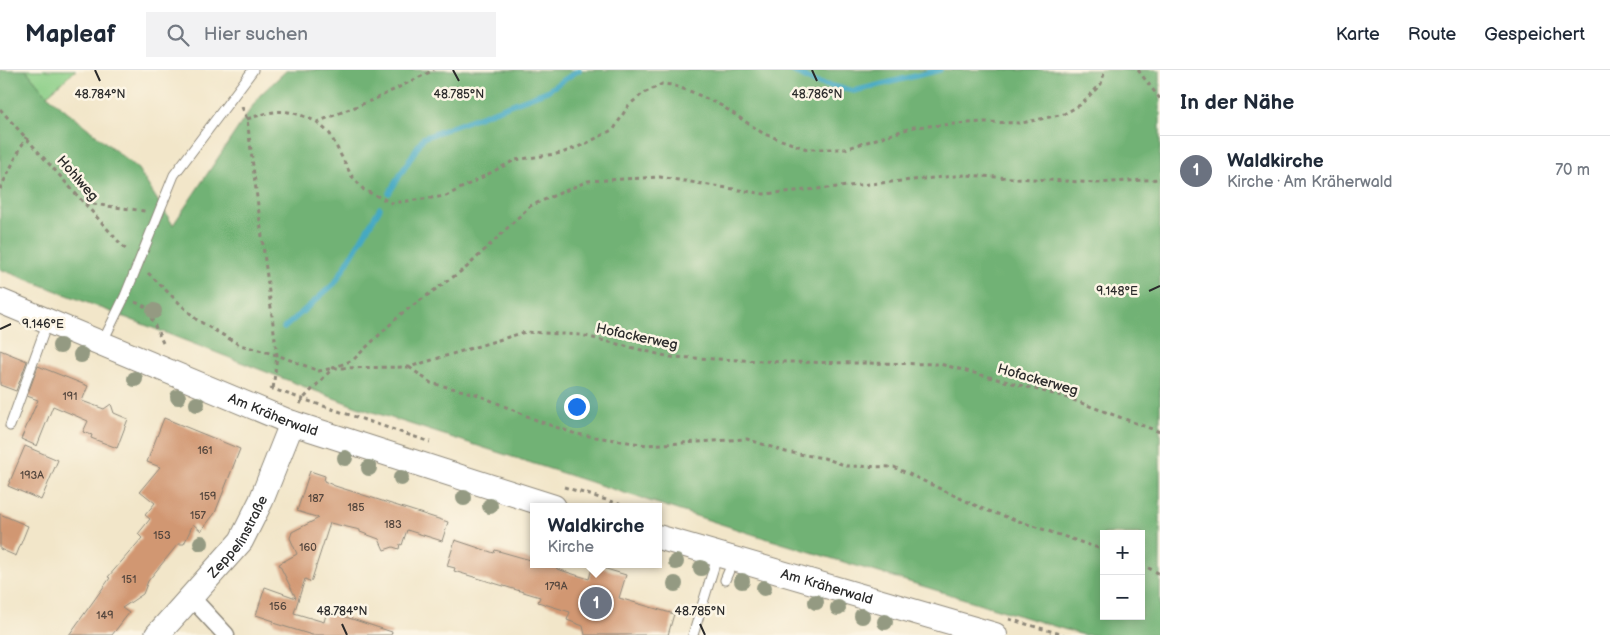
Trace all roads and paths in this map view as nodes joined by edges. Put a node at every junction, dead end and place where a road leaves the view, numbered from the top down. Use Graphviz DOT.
graph roads {
  1 [pos="253,70"];
  2 [pos="434,70"];
  3 [pos="1105,70"];
  4 [pos="1138,70"];
  5 [pos="236,93"];
  6 [pos="1160,99"];
  7 [pos="0,109"];
  8 [pos="247,119"];
  9 [pos="317,122"];
  10 [pos="26,137"];
  11 [pos="1160,179"];
  12 [pos="0,189"];
  13 [pos="85,203"];
  14 [pos="132,208"];
  15 [pos="138,263"];
  16 [pos="125,296"];
  17 [pos="0,301"];
  18 [pos="48,321"];
  19 [pos="102,344"];
  20 [pos="163,344"];
  21 [pos="277,355"];
  22 [pos="409,367"];
  23 [pos="334,368"];
  24 [pos="273,390"];
  25 [pos="302,400"];
  26 [pos="292,423"];
  27 [pos="10,426"];
  28 [pos="1160,432"];
  29 [pos="542,503"];
  30 [pos="662,539"];
  31 [pos="1100,549"];
  32 [pos="726,564"];
  33 [pos="1145,566"];
  34 [pos="1160,574"];
  35 [pos="191,597"];
  36 [pos="157,635"];
  37 [pos="226,635"];
  38 [pos="693,635"];
  39 [pos="993,635"];
  1 -- 5 [label="lane"];
  2 -- 9 [label="path"];
  3 -- 9 [label="path"];
  4 -- 6 [label="path"];
  5 -- 8 [label="path"];
  5 -- 15 [label="lane"];
  7 -- 10 [label="path, Hohlweg"];
  8 -- 9 [label="path"];
  8 -- 21 [label="path"];
  10 -- 12 [label="path"];
  10 -- 13 [label="path, Hohlweg"];
  11 -- 23 [label="path"];
  13 -- 14 [label="path"];
  13 -- 15 [label="path, Hohlweg"];
  15 -- 16 [label="lane"];
  15 -- 21 [label="path, Hofackerweg"];
  16 -- 19 [label="lane"];
  16 -- 20 [label="path"];
  17 -- 18 [label="main road, Am Kräherwald"];
  18 -- 19 [label="main road, Am Kräherwald"];
  18 -- 27 [label="lane"];
  19 -- 26 [label="main road, Am Kräherwald"];
  21 -- 23 [label="path, Hofackerweg"];
  21 -- 24 [label="path"];
  22 -- 23 [label="path, Hofackerweg"];
  22 -- 28 [label="path, Hofackerweg"];
  22 -- 31 [label="path"];
  23 -- 25 [label="path"];
  26 -- 29 [label="main road, Am Kräherwald"];
  26 -- 35 [label="main road, Zeppelinstraße"];
  30 -- 32 [label="main road, Am Kräherwald"];
  32 -- 38 [label="lane"];
  32 -- 39 [label="main road, Am Kräherwald"];
  33 -- 34 [label="path"];
  35 -- 36 [label="main road, Zeppelinstraße"];
  35 -- 37 [label="street"];
}
